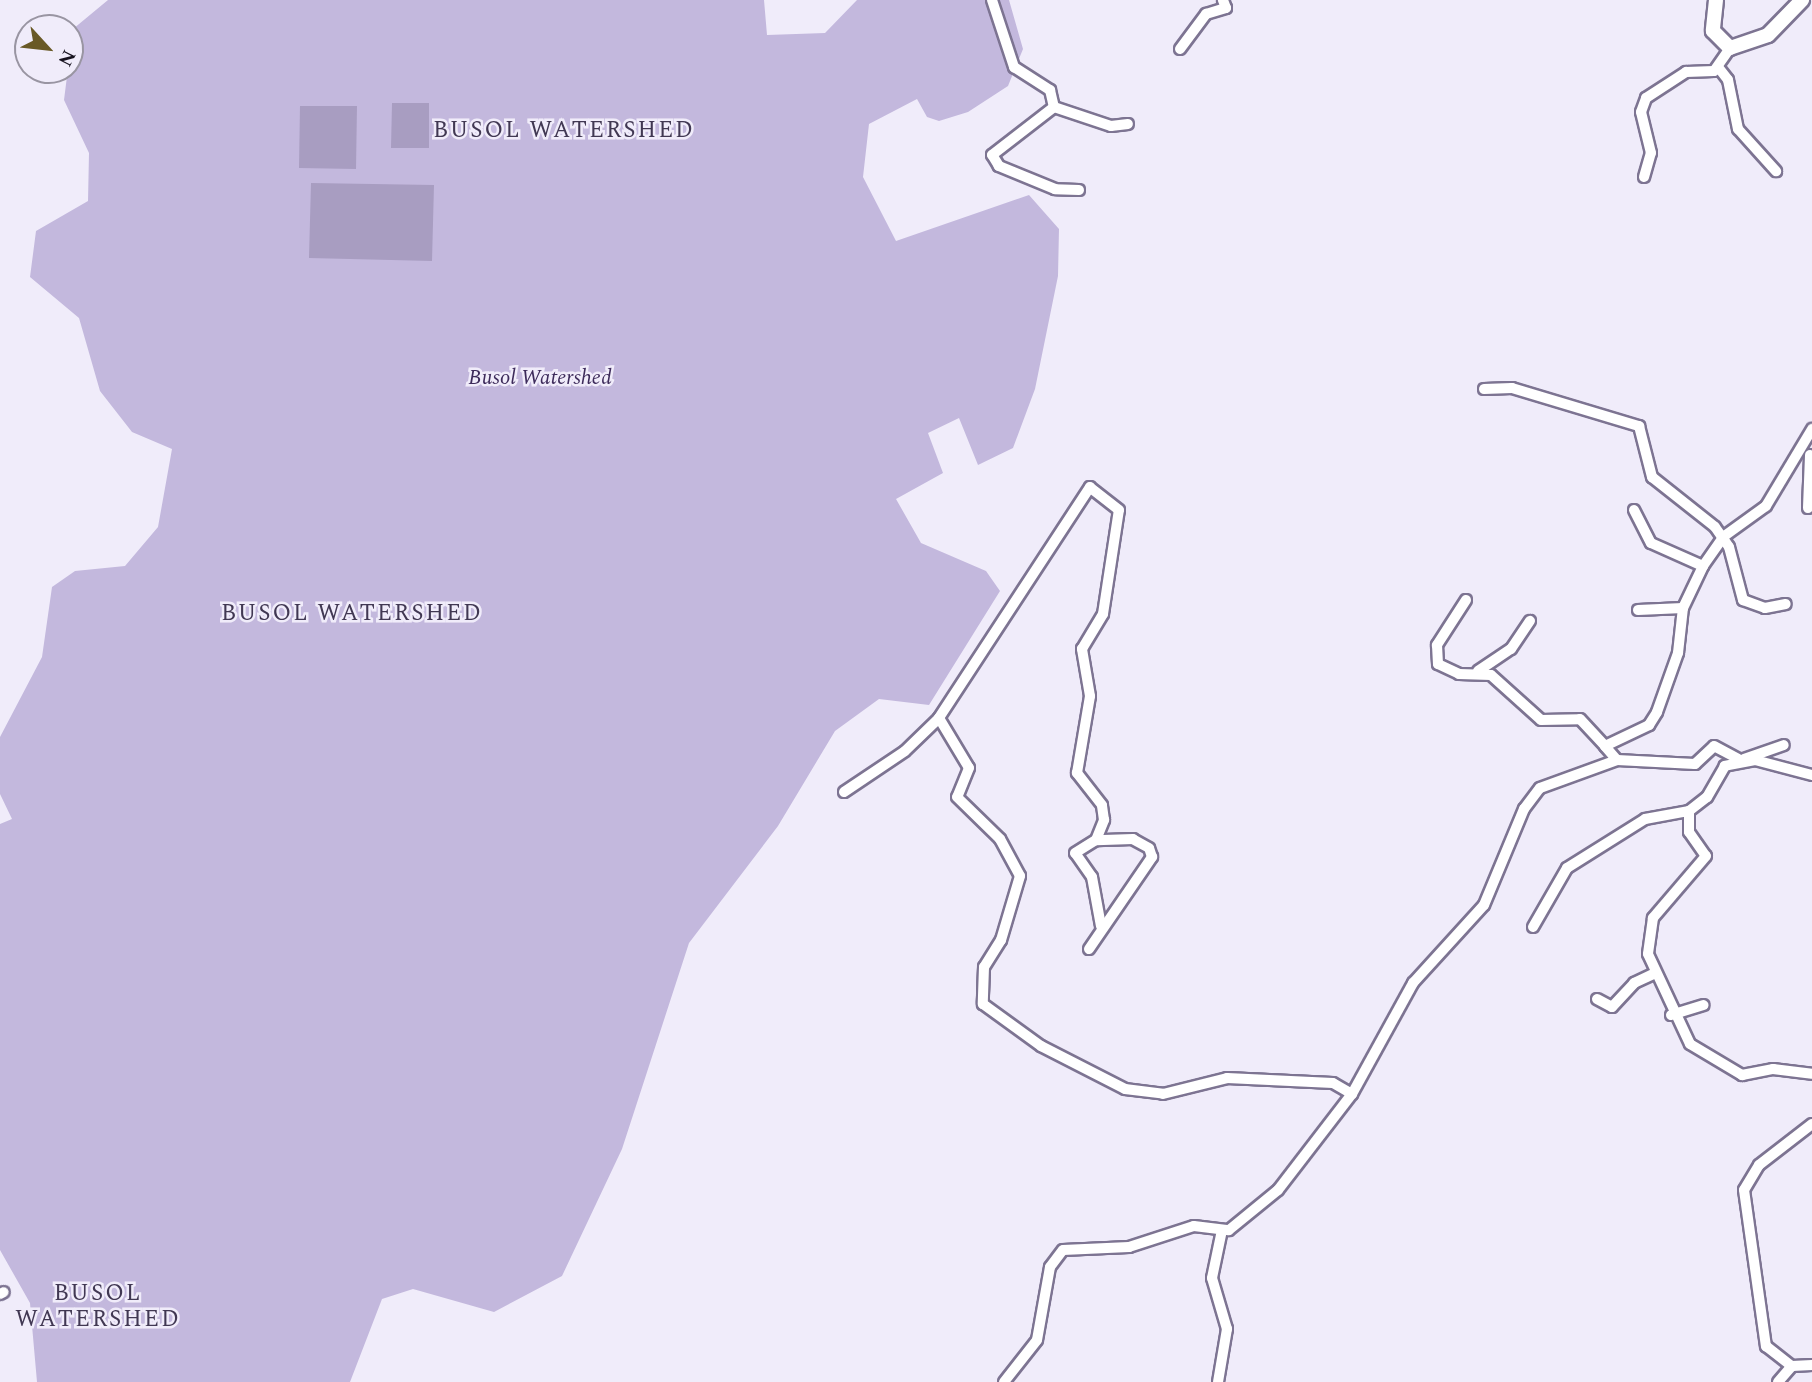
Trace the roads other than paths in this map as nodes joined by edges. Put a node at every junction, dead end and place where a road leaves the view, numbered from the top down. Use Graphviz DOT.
graph roads {
  1 [pos="992,0"];
  2 [pos="1223,0"];
  3 [pos="1716,0"];
  4 [pos="1802,0"];
  5 [pos="1730,48"];
  6 [pos="1180,49"];
  7 [pos="1718,67"];
  8 [pos="1054,107"];
  9 [pos="1128,124"];
  10 [pos="1776,171"];
  11 [pos="1644,177"];
  12 [pos="1079,190"];
  13 [pos="1483,389"];
  14 [pos="1812,429"];
  15 [pos="1807,454"];
  16 [pos="1808,508"];
  17 [pos="1634,510"];
  18 [pos="1723,537"];
  19 [pos="1703,566"];
  20 [pos="1466,600"];
  21 [pos="1786,604"];
  22 [pos="1683,608"];
  23 [pos="1638,610"];
  24 [pos="1530,621"];
  25 [pos="1478,671"];
  26 [pos="939,718"];
  27 [pos="1784,745"];
  28 [pos="1605,746"];
  29 [pos="1741,759"];
  30 [pos="1617,760"];
  31 [pos="1812,775"];
  32 [pos="844,792"];
  33 [pos="1689,811"];
  34 [pos="1096,839"];
  35 [pos="1101,926"];
  36 [pos="1533,927"];
  37 [pos="1089,949"];
  38 [pos="1653,974"];
  39 [pos="1597,999"];
  40 [pos="1704,1005"];
  41 [pos="1671,1015"];
  42 [pos="1812,1074"];
  43 [pos="1352,1094"];
  44 [pos="1812,1124"];
  45 [pos="1222,1230"];
  46 [pos="1812,1365"];
  47 [pos="1792,1366"];
  48 [pos="1004,1382"];
  49 [pos="1218,1382"];
  50 [pos="1778,1382"];
  1 -- 8 [label="street"];
  2 -- 6 [label="street"];
  3 -- 5 [label="main road"];
  4 -- 5 [label="main road"];
  5 -- 7 [label="street"];
  7 -- 10 [label="street"];
  7 -- 11 [label="street"];
  8 -- 9 [label="street"];
  8 -- 12 [label="street"];
  13 -- 18 [label="street"];
  14 -- 15 [label="street"];
  15 -- 16 [label="street"];
  15 -- 18 [label="street"];
  17 -- 19 [label="street"];
  18 -- 19 [label="street"];
  18 -- 21 [label="street"];
  19 -- 22 [label="street"];
  20 -- 25 [label="street"];
  22 -- 23 [label="street"];
  22 -- 28 [label="street"];
  24 -- 25 [label="street"];
  25 -- 28 [label="street"];
  26 -- 32 [label="street"];
  26 -- 34 [label="street"];
  26 -- 43 [label="street"];
  27 -- 29 [label="street"];
  28 -- 30 [label="street"];
  29 -- 30 [label="street"];
  29 -- 31 [label="street"];
  29 -- 33 [label="street"];
  30 -- 43 [label="street"];
  33 -- 36 [label="street"];
  33 -- 38 [label="street"];
  34 -- 35 [label="street"];
  34 -- 35 [label="street"];
  35 -- 37 [label="street"];
  38 -- 39 [label="street"];
  38 -- 41 [label="street"];
  40 -- 41 [label="street"];
  41 -- 42 [label="street"];
  43 -- 45 [label="street"];
  44 -- 47 [label="street"];
  45 -- 48 [label="street"];
  45 -- 49 [label="street"];
  46 -- 47 [label="street"];
  47 -- 50 [label="street"];
}
